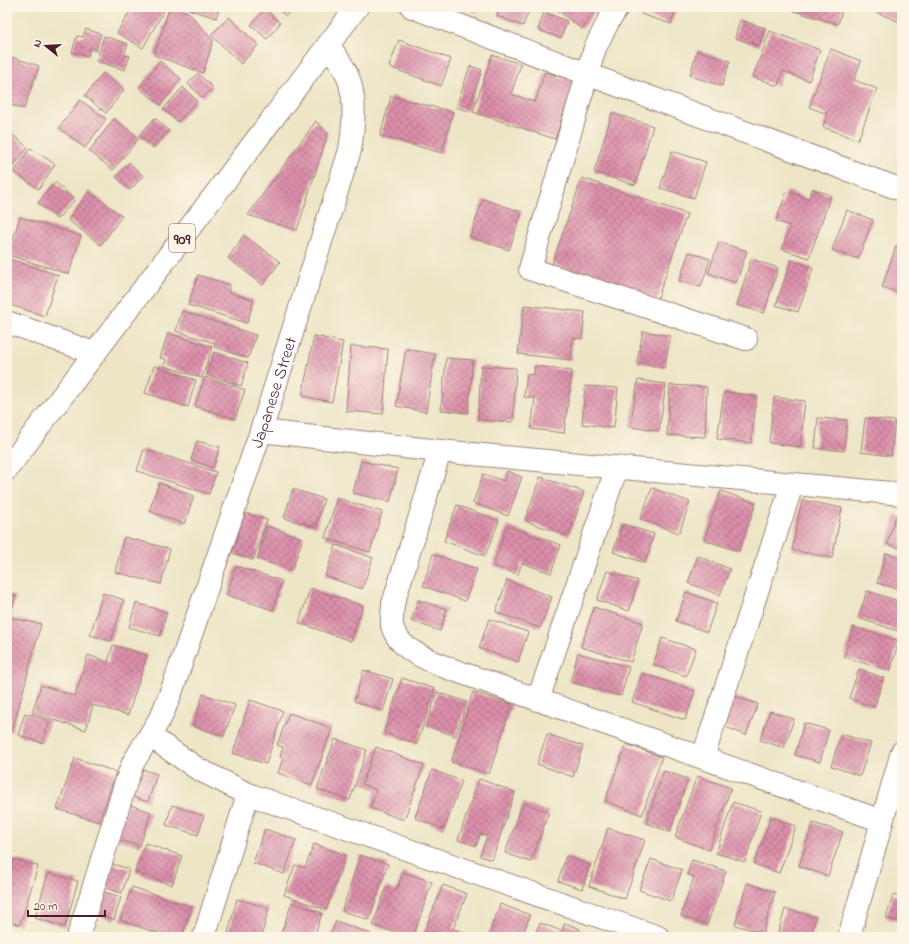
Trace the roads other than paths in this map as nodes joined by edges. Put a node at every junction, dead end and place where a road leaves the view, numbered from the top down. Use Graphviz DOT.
graph roads {
  1 [pos="357,7"];
  2 [pos="412,7"];
  3 [pos="618,7"];
  4 [pos="328,45"];
  5 [pos="587,74"];
  6 [pos="902,190"];
  7 [pos="7,322"];
  8 [pos="746,340"];
  9 [pos="94,353"];
  10 [pos="261,431"];
  11 [pos="440,451"];
  12 [pos="617,467"];
  13 [pos="7,469"];
  14 [pos="792,485"];
  15 [pos="902,494"];
  16 [pos="538,700"];
  17 [pos="150,736"];
  18 [pos="902,752"];
  19 [pos="703,757"];
  20 [pos="248,794"];
  21 [pos="882,821"];
  22 [pos="78,937"];
  23 [pos="204,937"];
  24 [pos="658,937"];
  25 [pos="849,937"];
  1 -- 4 [label="street, 909"];
  2 -- 5 [label="street"];
  3 -- 5 [label="street"];
  4 -- 9 [label="street, 909"];
  4 -- 10 [label="street, Japanese Street"];
  5 -- 6 [label="street"];
  5 -- 8 [label="street"];
  7 -- 9 [label="street"];
  9 -- 13 [label="street, 909"];
  10 -- 11 [label="street"];
  10 -- 17 [label="street, Japanese Street"];
  11 -- 12 [label="street"];
  11 -- 16 [label="street"];
  12 -- 14 [label="street"];
  12 -- 16 [label="street"];
  14 -- 15 [label="street"];
  14 -- 19 [label="street"];
  16 -- 19 [label="street"];
  17 -- 20 [label="street"];
  17 -- 22 [label="street, Japanese Street"];
  18 -- 21 [label="street"];
  19 -- 21 [label="street"];
  20 -- 23 [label="street"];
  20 -- 24 [label="street"];
  21 -- 25 [label="street"];
}
